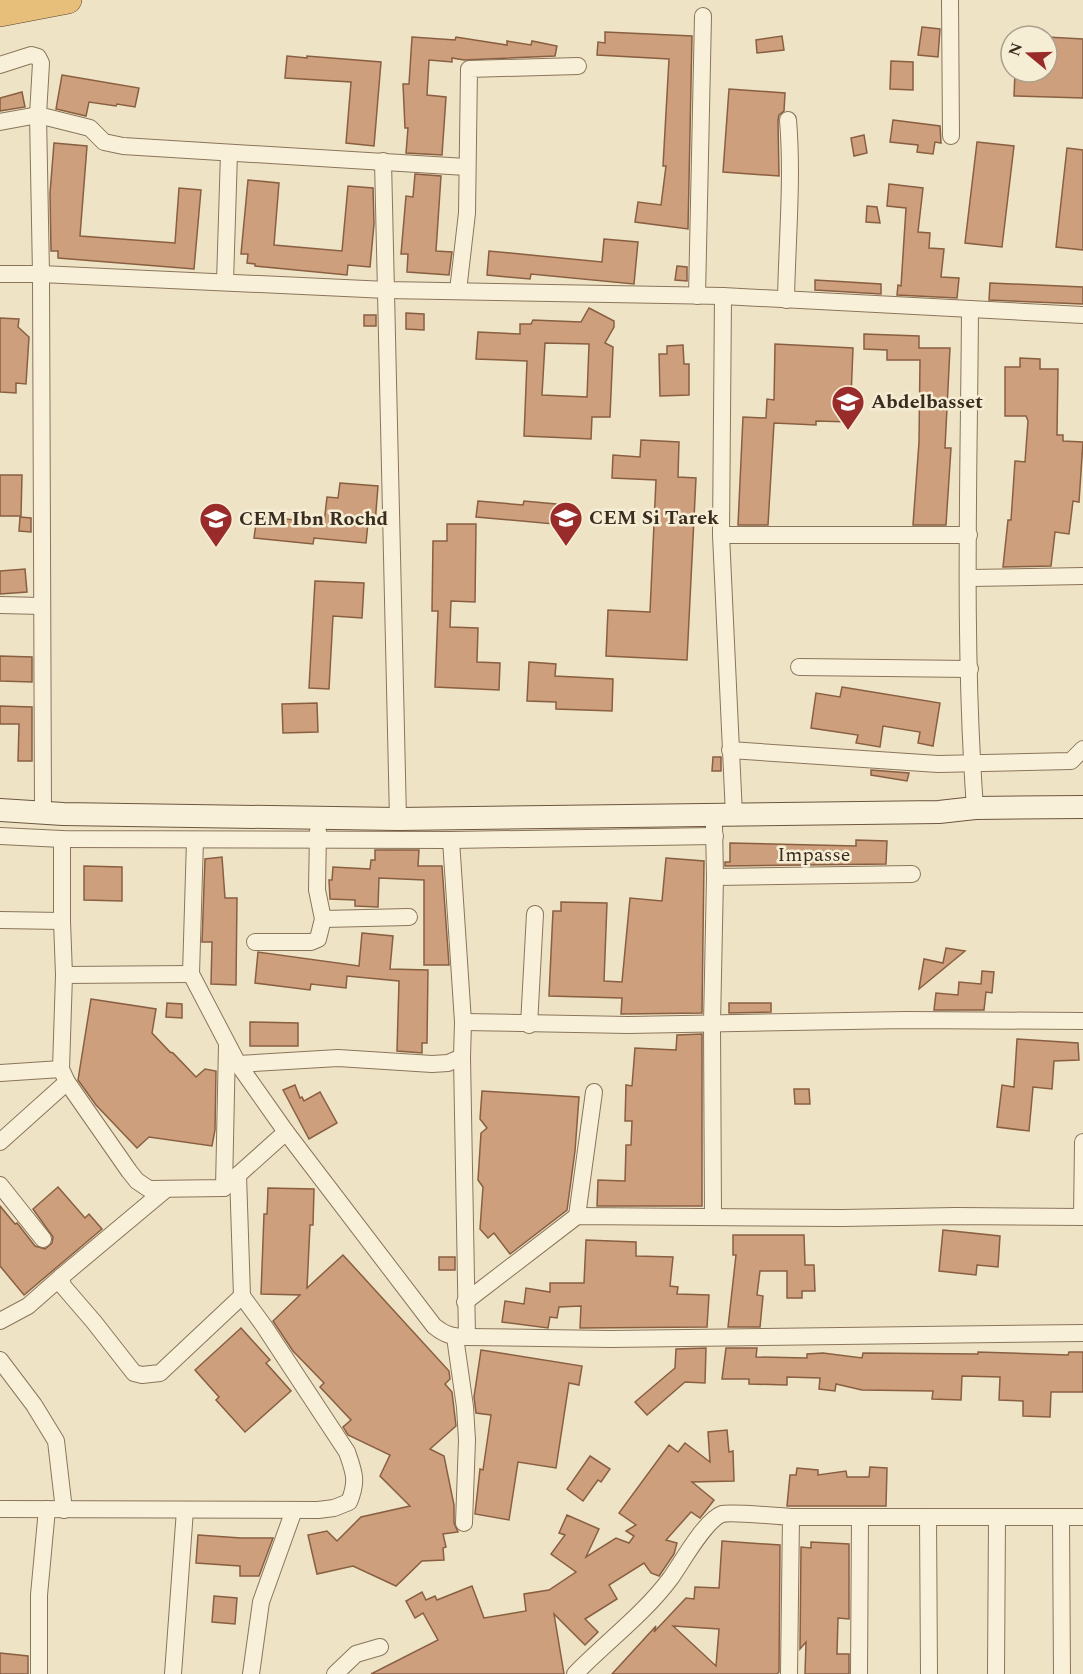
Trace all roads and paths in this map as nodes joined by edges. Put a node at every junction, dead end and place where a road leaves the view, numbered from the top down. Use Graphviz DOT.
graph roads {
  1 [pos="68,0"];
  2 [pos="950,0"];
  3 [pos="0,13"];
  4 [pos="703,16"];
  5 [pos="0,65"];
  6 [pos="578,66"];
  7 [pos="38,115"];
  8 [pos="788,120"];
  9 [pos="0,122"];
  10 [pos="951,136"];
  11 [pos="229,153"];
  12 [pos="383,161"];
  13 [pos="466,167"];
  14 [pos="0,274"];
  15 [pos="41,274"];
  16 [pos="225,282"];
  17 [pos="387,290"];
  18 [pos="458,291"];
  19 [pos="697,296"];
  20 [pos="723,296"];
  21 [pos="786,300"];
  22 [pos="970,309"];
  23 [pos="1083,315"];
  24 [pos="721,535"];
  25 [pos="969,535"];
  26 [pos="1083,576"];
  27 [pos="969,578"];
  28 [pos="0,605"];
  29 [pos="41,606"];
  30 [pos="799,667"];
  31 [pos="970,669"];
  32 [pos="1083,749"];
  33 [pos="730,750"];
  34 [pos="972,764"];
  35 [pos="1083,807"];
  36 [pos="975,808"];
  37 [pos="0,810"];
  38 [pos="43,813"];
  39 [pos="398,819"];
  40 [pos="720,822"];
  41 [pos="318,829"];
  42 [pos="0,836"];
  43 [pos="62,839"];
  44 [pos="195,840"];
  45 [pos="451,840"];
  46 [pos="912,874"];
  47 [pos="716,878"];
  48 [pos="535,914"];
  49 [pos="409,917"];
  50 [pos="0,920"];
  51 [pos="323,920"];
  52 [pos="62,921"];
  53 [pos="255,942"];
  54 [pos="191,974"];
  55 [pos="64,975"];
  56 [pos="1083,1021"];
  57 [pos="463,1022"];
  58 [pos="712,1024"];
  59 [pos="529,1025"];
  60 [pos="227,1045"];
  61 [pos="462,1056"];
  62 [pos="238,1064"];
  63 [pos="0,1072"];
  64 [pos="64,1076"];
  65 [pos="594,1092"];
  66 [pos="286,1131"];
  67 [pos="0,1142"];
  68 [pos="1083,1142"];
  69 [pos="238,1175"];
  70 [pos="0,1185"];
  71 [pos="224,1188"];
  72 [pos="165,1190"];
  73 [pos="577,1216"];
  74 [pos="713,1216"];
  75 [pos="1082,1216"];
  76 [pos="43,1239"];
  77 [pos="61,1278"];
  78 [pos="242,1296"];
  79 [pos="465,1302"];
  80 [pos="0,1321"];
  81 [pos="1083,1333"];
  82 [pos="460,1337"];
  83 [pos="0,1360"];
  84 [pos="0,1509"];
  85 [pos="56,1509"];
  86 [pos="185,1510"];
  87 [pos="294,1510"];
  88 [pos="791,1517"];
  89 [pos="860,1517"];
  90 [pos="928,1517"];
  91 [pos="1083,1517"];
  92 [pos="997,1518"];
  93 [pos="1061,1518"];
  94 [pos="464,1523"];
  95 [pos="380,1647"];
  96 [pos="789,1668"];
  97 [pos="39,1674"];
  98 [pos="173,1674"];
  99 [pos="251,1674"];
  100 [pos="335,1674"];
  101 [pos="575,1674"];
  102 [pos="776,1674"];
  103 [pos="859,1674"];
  104 [pos="929,1674"];
  105 [pos="996,1674"];
  106 [pos="1062,1674"];
  1 -- 3 [label="highway"];
  2 -- 10 [label="street"];
  4 -- 19 [label="street"];
  5 -- 7 [label="street"];
  6 -- 13 [label="street"];
  7 -- 9 [label="street"];
  7 -- 11 [label="street"];
  7 -- 15 [label="street"];
  8 -- 21 [label="street"];
  11 -- 12 [label="street"];
  11 -- 16 [label="street"];
  12 -- 13 [label="street"];
  12 -- 17 [label="street"];
  13 -- 18 [label="street"];
  14 -- 15 [label="street"];
  15 -- 16 [label="street"];
  15 -- 29 [label="street"];
  16 -- 17 [label="street"];
  17 -- 18 [label="street"];
  17 -- 39 [label="street"];
  18 -- 19 [label="street"];
  19 -- 20 [label="street"];
  20 -- 21 [label="street"];
  20 -- 24 [label="street"];
  21 -- 22 [label="street"];
  22 -- 23 [label="street"];
  22 -- 25 [label="street"];
  24 -- 25 [label="street"];
  24 -- 33 [label="street"];
  25 -- 27 [label="street"];
  26 -- 27 [label="street"];
  27 -- 31 [label="street"];
  28 -- 29 [label="street"];
  29 -- 38 [label="street"];
  30 -- 31 [label="street"];
  31 -- 34 [label="street"];
  32 -- 34 [label="street"];
  33 -- 34 [label="street"];
  33 -- 40 [label="street"];
  34 -- 36 [label="street"];
  35 -- 36 [label="main road"];
  36 -- 40 [label="main road"];
  37 -- 38 [label="main road"];
  38 -- 41 [label="main road"];
  39 -- 40 [label="main road"];
  39 -- 41 [label="main road"];
  40 -- 45 [label="street"];
  40 -- 47 [label="street"];
  41 -- 44 [label="street"];
  41 -- 45 [label="street"];
  41 -- 51 [label="street"];
  42 -- 43 [label="street"];
  43 -- 44 [label="street"];
  43 -- 52 [label="street"];
  44 -- 54 [label="street"];
  45 -- 57 [label="street"];
  46 -- 47 [label="street, Impasse"];
  47 -- 58 [label="street"];
  48 -- 59 [label="street"];
  49 -- 51 [label="street"];
  50 -- 52 [label="street"];
  51 -- 53 [label="street"];
  52 -- 55 [label="street"];
  54 -- 55 [label="street"];
  54 -- 60 [label="street"];
  55 -- 64 [label="street"];
  56 -- 58 [label="street"];
  57 -- 59 [label="street"];
  57 -- 61 [label="street"];
  58 -- 59 [label="street"];
  58 -- 74 [label="street"];
  60 -- 62 [label="street"];
  60 -- 71 [label="street"];
  61 -- 62 [label="street"];
  61 -- 79 [label="street"];
  62 -- 66 [label="street"];
  63 -- 64 [label="street"];
  64 -- 67 [label="street"];
  64 -- 72 [label="street"];
  65 -- 73 [label="street"];
  66 -- 69 [label="street"];
  66 -- 82 [label="street"];
  68 -- 75 [label="street"];
  69 -- 71 [label="street"];
  69 -- 78 [label="street"];
  70 -- 76 [label="street"];
  71 -- 72 [label="street"];
  72 -- 77 [label="street"];
  73 -- 74 [label="street"];
  73 -- 79 [label="street"];
  74 -- 75 [label="street"];
  77 -- 78 [label="street"];
  77 -- 80 [label="street"];
  78 -- 87 [label="street"];
  79 -- 82 [label="street"];
  81 -- 82 [label="street"];
  82 -- 94 [label="street"];
  83 -- 85 [label="street"];
  84 -- 85 [label="street"];
  85 -- 86 [label="street"];
  85 -- 97 [label="street"];
  86 -- 87 [label="street"];
  86 -- 98 [label="street"];
  87 -- 99 [label="street"];
  88 -- 89 [label="street"];
  88 -- 96 [label="street"];
  88 -- 101 [label="street"];
  89 -- 90 [label="street"];
  89 -- 103 [label="street"];
  90 -- 92 [label="street"];
  90 -- 104 [label="street"];
  91 -- 93 [label="street"];
  92 -- 93 [label="street"];
  92 -- 105 [label="street"];
  93 -- 106 [label="street"];
  95 -- 100 [label="street"];
  96 -- 102 [label="street"];
}
